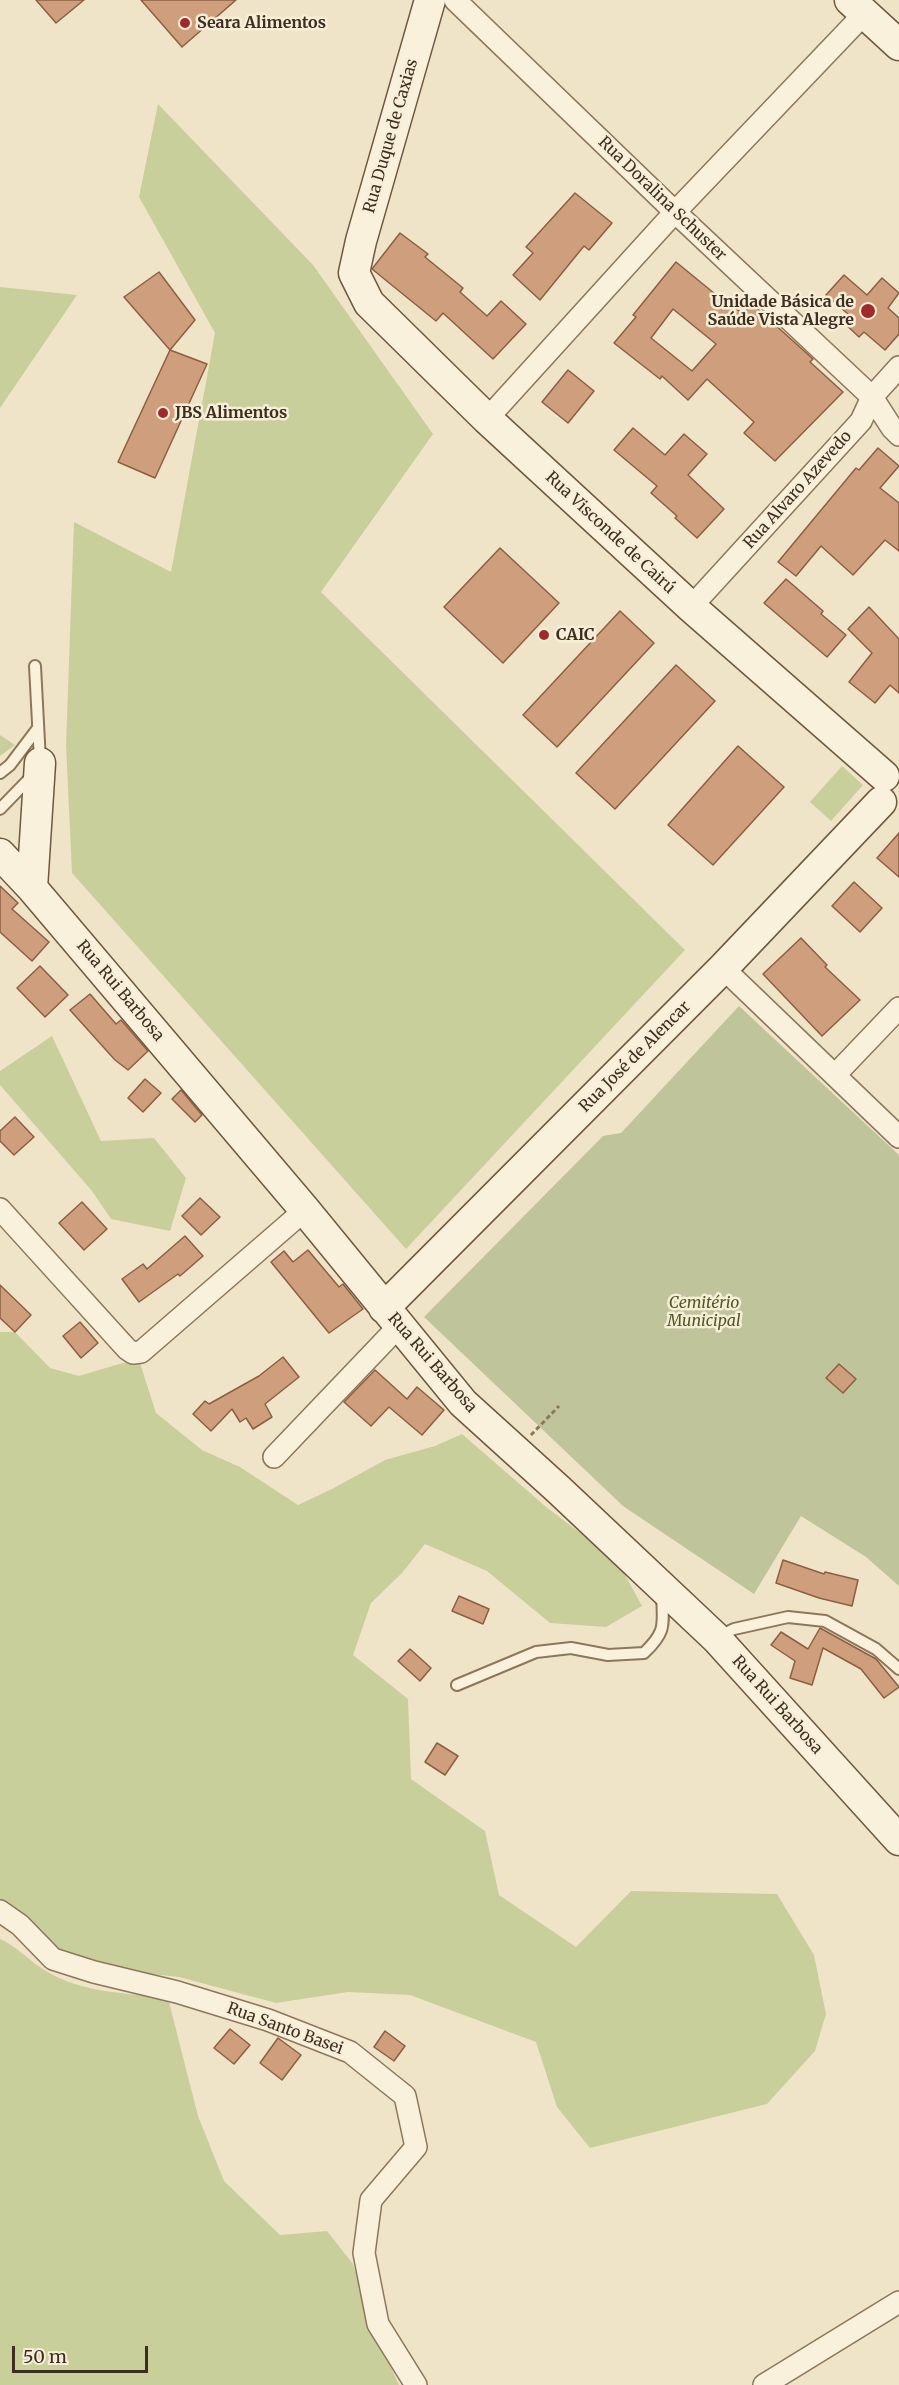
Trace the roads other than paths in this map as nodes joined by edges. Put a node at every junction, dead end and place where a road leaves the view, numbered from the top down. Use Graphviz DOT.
graph roads {
  1 [pos="430,0"];
  2 [pos="455,0"];
  3 [pos="857,7"];
  4 [pos="899,45"];
  5 [pos="675,212"];
  6 [pos="354,273"];
  7 [pos="899,368"];
  8 [pos="872,397"];
  9 [pos="487,418"];
  10 [pos="899,435"];
  11 [pos="691,608"];
  12 [pos="34,666"];
  13 [pos="38,728"];
  14 [pos="40,764"];
  15 [pos="0,773"];
  16 [pos="891,790"];
  17 [pos="0,809"];
  18 [pos="0,854"];
  19 [pos="32,888"];
  20 [pos="723,968"];
  21 [pos="899,1008"];
  22 [pos="835,1075"];
  23 [pos="899,1137"];
  24 [pos="0,1209"];
  25 [pos="305,1210"];
  26 [pos="392,1317"];
  27 [pos="274,1457"];
  28 [pos="662,1586"];
  29 [pos="716,1638"];
  30 [pos="899,1669"];
  31 [pos="457,1685"];
  32 [pos="899,1840"];
  33 [pos="0,1911"];
  34 [pos="899,2302"];
  35 [pos="416,2385"];
  36 [pos="764,2385"];
  1 -- 6 [label="street, Rua Duque de Caxias"];
  2 -- 5 [label="street, Rua Doralina Schuster"];
  3 -- 4 [label="street"];
  3 -- 5 [label="street"];
  5 -- 8 [label="street, Rua Doralina Schuster"];
  5 -- 9 [label="street"];
  6 -- 9 [label="street, Rua Visconde de Cairú"];
  7 -- 8 [label="street, Rua Alvaro Azevedo"];
  8 -- 10 [label="street, Rua Doralina Schuster"];
  8 -- 11 [label="street, Rua Alvaro Azevedo"];
  9 -- 11 [label="street, Rua Visconde de Cairú"];
  11 -- 16 [label="street, Rua Visconde de Cairú"];
  12 -- 13 [label="lane"];
  13 -- 14 [label="lane"];
  13 -- 15 [label="lane"];
  14 -- 17 [label="lane"];
  14 -- 19 [label="street"];
  16 -- 20 [label="street, Rua José de Alencar"];
  18 -- 19 [label="street, Rua Rui Barbosa"];
  19 -- 25 [label="street, Rua Rui Barbosa"];
  20 -- 22 [label="street"];
  20 -- 26 [label="street, Rua José de Alencar"];
  21 -- 22 [label="street"];
  22 -- 23 [label="street"];
  24 -- 25 [label="street"];
  25 -- 26 [label="street, Rua Rui Barbosa"];
  26 -- 27 [label="street, Rua José de Alencar"];
  26 -- 28 [label="street, Rua Rui Barbosa"];
  28 -- 29 [label="street, Rua Rui Barbosa"];
  28 -- 31 [label="lane"];
  29 -- 30 [label="lane"];
  29 -- 32 [label="street, Rua Rui Barbosa"];
  33 -- 35 [label="street, Rua Santo Basei"];
  34 -- 36 [label="street"];
}
